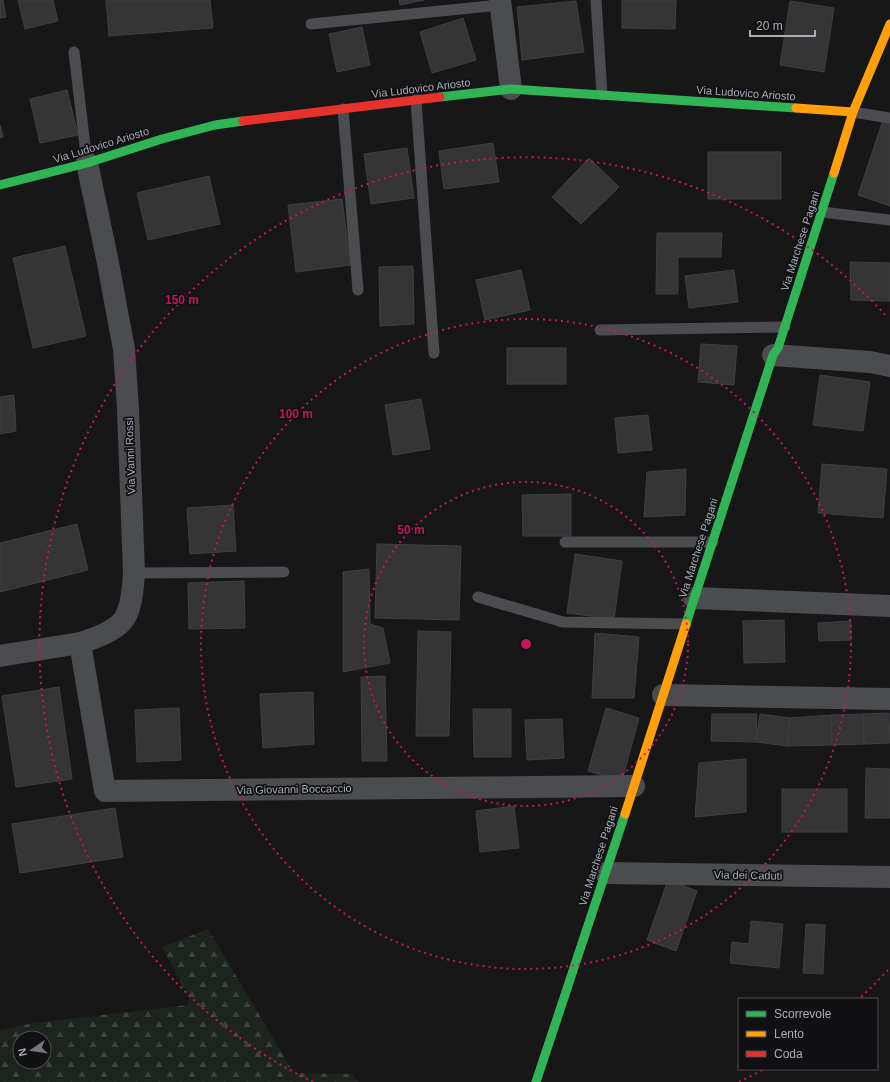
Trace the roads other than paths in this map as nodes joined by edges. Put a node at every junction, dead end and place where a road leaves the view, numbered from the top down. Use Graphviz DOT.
graph roads {
  1 [pos="596,0"];
  2 [pos="500,2"];
  3 [pos="311,24"];
  4 [pos="890,24"];
  5 [pos="74,52"];
  6 [pos="511,89"];
  7 [pos="602,95"];
  8 [pos="416,100"];
  9 [pos="343,109"];
  10 [pos="853,112"];
  11 [pos="890,118"];
  12 [pos="87,164"];
  13 [pos="0,185"];
  14 [pos="822,212"];
  15 [pos="890,220"];
  16 [pos="358,290"];
  17 [pos="785,327"];
  18 [pos="600,330"];
  19 [pos="434,353"];
  20 [pos="773,356"];
  21 [pos="890,366"];
  22 [pos="566,542"];
  23 [pos="713,542"];
  24 [pos="284,572"];
  25 [pos="134,573"];
  26 [pos="478,597"];
  27 [pos="694,598"];
  28 [pos="890,606"];
  29 [pos="686,624"];
  30 [pos="80,643"];
  31 [pos="0,656"];
  32 [pos="663,695"];
  33 [pos="890,699"];
  34 [pos="634,786"];
  35 [pos="606,873"];
  36 [pos="890,877"];
  37 [pos="536,1082"];
  1 -- 7 [label="lane"];
  2 -- 3 [label="lane"];
  2 -- 6 [label="street"];
  4 -- 10 [label="street, Via Marchese Pagani"];
  5 -- 12 [label="lane"];
  6 -- 7 [label="street, Via Ludovico Ariosto"];
  6 -- 8 [label="street, Via Ludovico Ariosto"];
  7 -- 10 [label="street, Via Ludovico Ariosto"];
  8 -- 9 [label="street, Via Ludovico Ariosto"];
  8 -- 19 [label="lane"];
  9 -- 12 [label="street, Via Ludovico Ariosto"];
  9 -- 16 [label="lane"];
  10 -- 11 [label="lane"];
  10 -- 14 [label="street, Via Marchese Pagani"];
  12 -- 13 [label="street, Via Ludovico Ariosto"];
  12 -- 25 [label="street, Via Vanni Rossi"];
  14 -- 15 [label="lane"];
  14 -- 17 [label="street, Via Marchese Pagani"];
  17 -- 18 [label="lane"];
  17 -- 20 [label="street, Via Marchese Pagani"];
  20 -- 21 [label="street"];
  20 -- 23 [label="street, Via Marchese Pagani"];
  22 -- 23 [label="lane"];
  23 -- 27 [label="street, Via Marchese Pagani"];
  24 -- 25 [label="lane"];
  25 -- 30 [label="street, Via Vanni Rossi"];
  26 -- 29 [label="lane"];
  27 -- 28 [label="street"];
  27 -- 29 [label="street, Via Marchese Pagani"];
  29 -- 32 [label="street, Via Marchese Pagani"];
  30 -- 31 [label="street, Via Vanni Rossi"];
  30 -- 34 [label="street, Via Giovanni Boccaccio"];
  32 -- 33 [label="street"];
  32 -- 34 [label="street, Via Marchese Pagani"];
  34 -- 35 [label="street, Via Marchese Pagani"];
  35 -- 36 [label="street, Via dei Caduti"];
  35 -- 37 [label="street, Via Marchese Pagani"];
}
